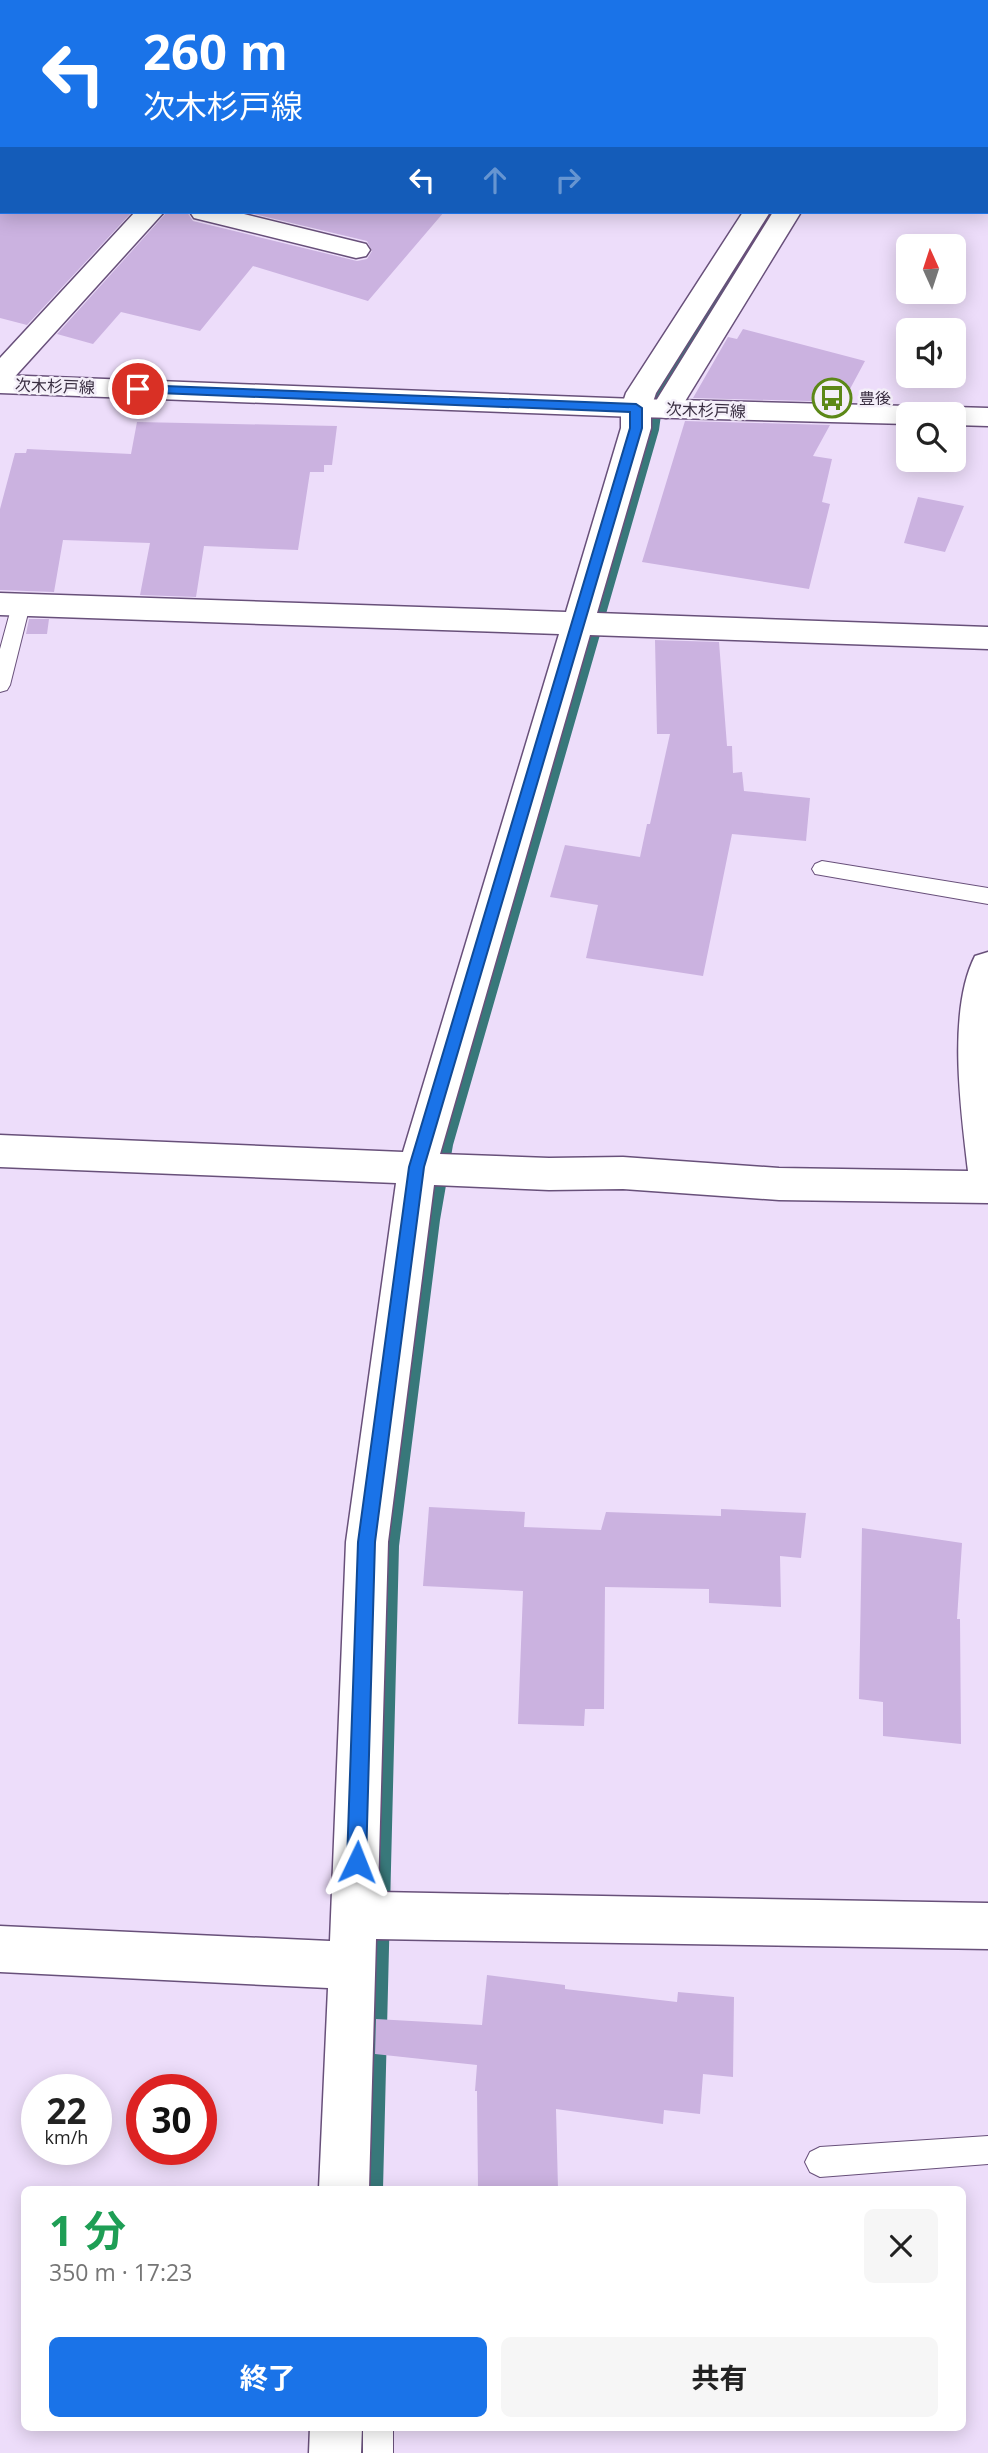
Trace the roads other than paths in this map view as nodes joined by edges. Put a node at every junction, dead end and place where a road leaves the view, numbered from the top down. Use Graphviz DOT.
graph roads {
  1 [pos="148,214"];
  2 [pos="212,214"];
  3 [pos="755,214"];
  4 [pos="786,214"];
  5 [pos="356,250"];
  6 [pos="0,376"];
  7 [pos="0,384"];
  8 [pos="651,408"];
  9 [pos="896,415"];
  10 [pos="966,416"];
  11 [pos="988,417"];
  12 [pos="10,605"];
  13 [pos="577,624"];
  14 [pos="988,638"];
  15 [pos="0,685"];
  16 [pos="822,869"];
  17 [pos="988,896"];
  18 [pos="988,966"];
  19 [pos="0,1151"];
  20 [pos="417,1167"];
  21 [pos="988,1180"];
  22 [pos="988,1187"];
  23 [pos="355,1916"];
  24 [pos="988,1926"];
  25 [pos="0,1949"];
  26 [pos="352,1966"];
  27 [pos="988,2150"];
  28 [pos="820,2162"];
  29 [pos="344,2186"];
  30 [pos="336,2431"];
  31 [pos="378,2431"];
  32 [pos="335,2453"];
  33 [pos="378,2453"];
  1 -- 6 [label="street"];
  2 -- 5 [label="street"];
  3 -- 8 [label="street"];
  4 -- 8 [label="street"];
  7 -- 8 [label="street, 次木杉戸線"];
  8 -- 9 [label="street, 次木杉戸線"];
  8 -- 13 [label="street"];
  10 -- 11 [label="street"];
  12 -- 13 [label="street"];
  12 -- 15 [label="lane"];
  13 -- 14 [label="street"];
  13 -- 20 [label="street"];
  16 -- 17 [label="lane"];
  18 -- 21 [label="street"];
  19 -- 20 [label="street"];
  20 -- 22 [label="street"];
  20 -- 23 [label="street"];
  23 -- 24 [label="street"];
  23 -- 26 [label="street"];
  25 -- 26 [label="street"];
  26 -- 29 [label="street"];
  27 -- 28 [label="lane"];
  30 -- 32 [label="street"];
  31 -- 33 [label="lane"];
}
